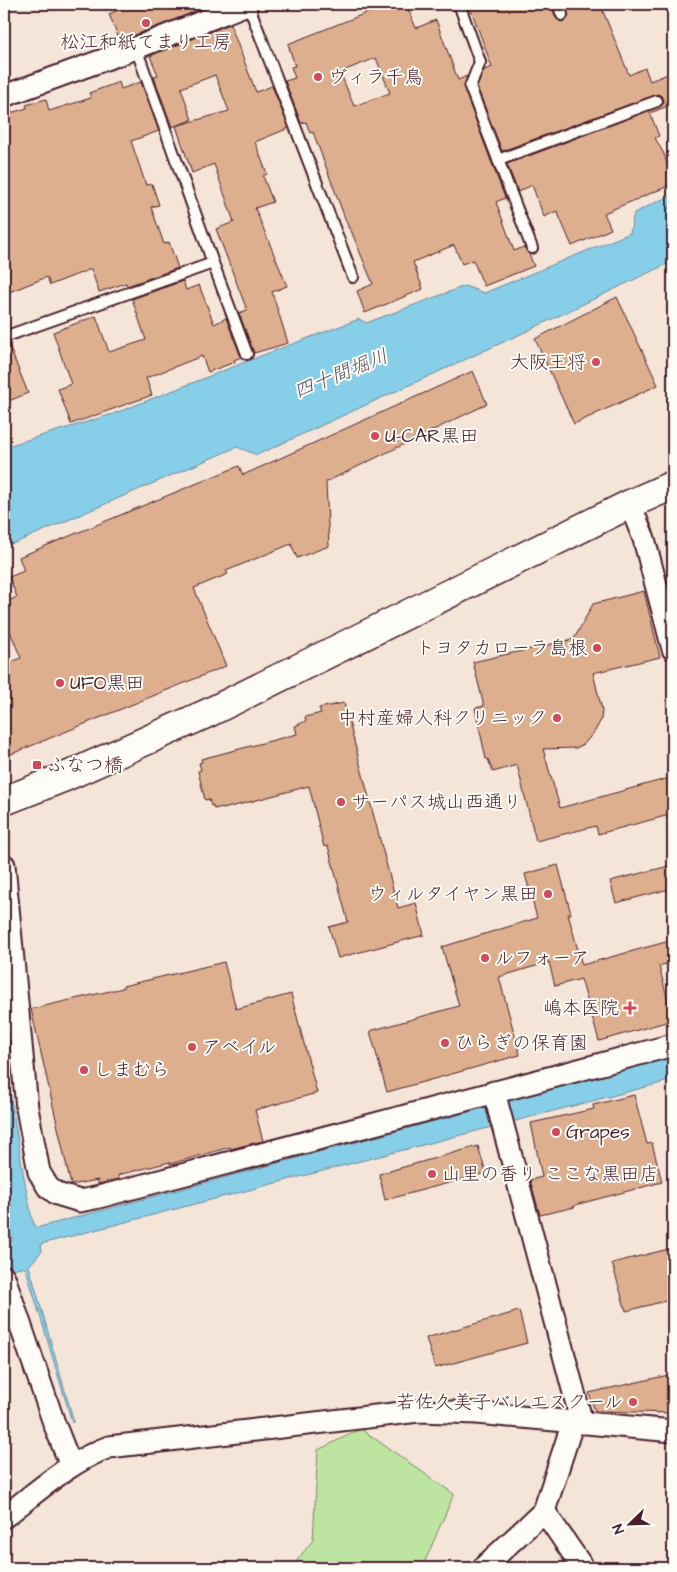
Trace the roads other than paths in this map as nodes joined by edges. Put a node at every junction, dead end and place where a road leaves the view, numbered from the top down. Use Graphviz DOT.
graph roads {
  1 [pos="459,4"];
  2 [pos="558,4"];
  3 [pos="241,5"];
  4 [pos="562,15"];
  5 [pos="136,48"];
  6 [pos="4,96"];
  7 [pos="657,101"];
  8 [pos="498,160"];
  9 [pos="532,248"];
  10 [pos="213,263"];
  11 [pos="353,277"];
  12 [pos="4,337"];
  13 [pos="247,354"];
  14 [pos="673,485"];
  15 [pos="630,504"];
  16 [pos="673,649"];
  17 [pos="4,801"];
  18 [pos="4,865"];
  19 [pos="673,1045"];
  20 [pos="495,1096"];
  21 [pos="5,1281"];
  22 [pos="578,1423"];
  23 [pos="673,1431"];
  24 [pos="71,1466"];
  25 [pos="544,1511"];
  26 [pos="4,1516"];
  27 [pos="483,1568"];
  28 [pos="583,1568"];
  1 -- 8 [label="lane"];
  2 -- 4 [label="lane"];
  3 -- 5 [label="street"];
  3 -- 11 [label="lane"];
  5 -- 6 [label="street"];
  5 -- 10 [label="lane"];
  7 -- 8 [label="lane"];
  8 -- 9 [label="lane"];
  10 -- 12 [label="lane"];
  10 -- 13 [label="lane"];
  14 -- 15 [label="street"];
  15 -- 16 [label="street"];
  15 -- 17 [label="street"];
  18 -- 20 [label="street"];
  19 -- 20 [label="street"];
  20 -- 22 [label="street"];
  21 -- 24 [label="street"];
  22 -- 23 [label="street"];
  22 -- 24 [label="street"];
  22 -- 25 [label="street"];
  24 -- 26 [label="street"];
  25 -- 27 [label="street"];
  25 -- 28 [label="street"];
}
